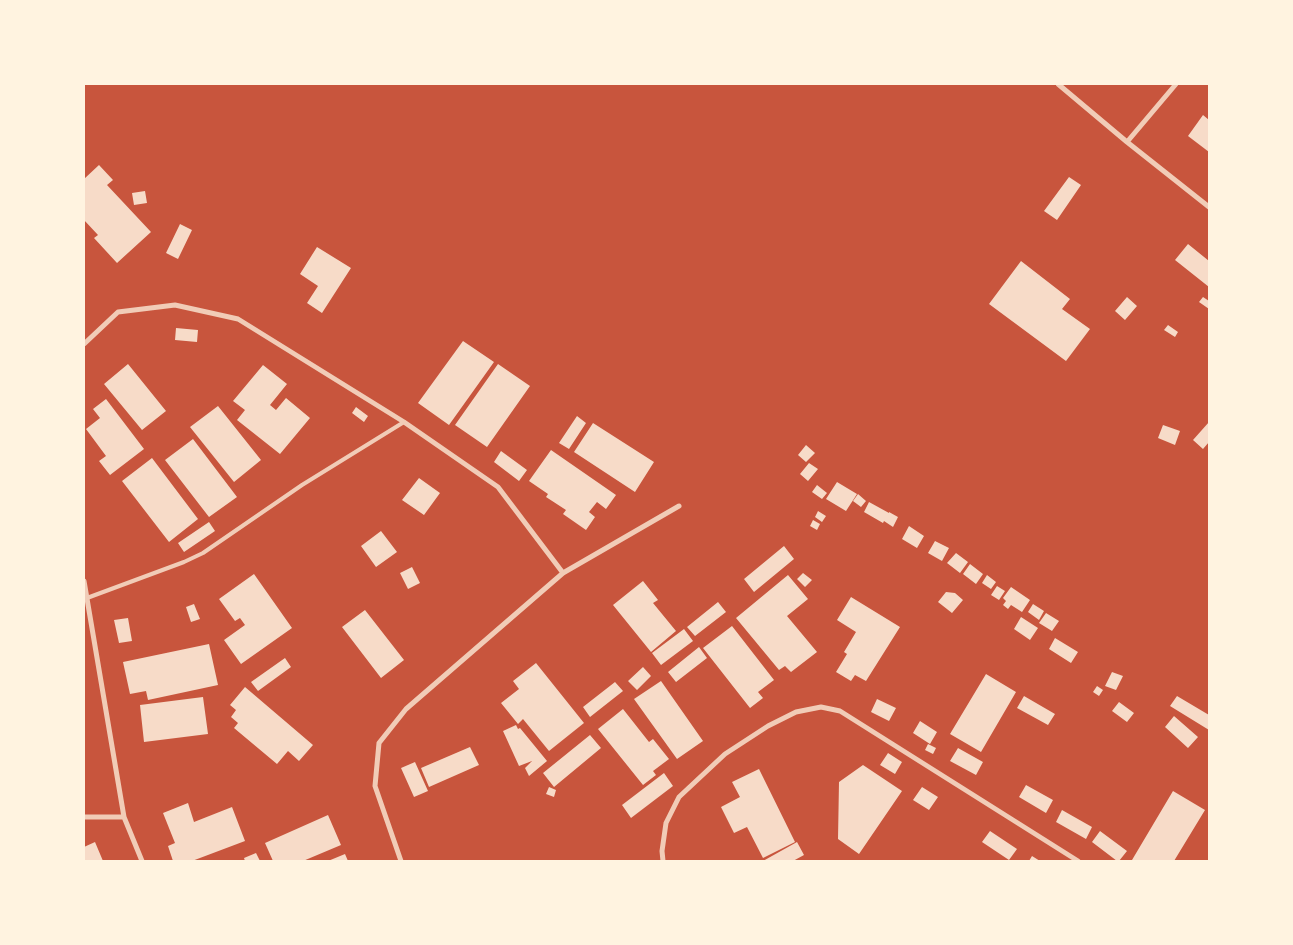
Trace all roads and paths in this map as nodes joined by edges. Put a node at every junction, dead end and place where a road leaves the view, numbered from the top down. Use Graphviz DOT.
graph roads {
  1 [pos="1058,84"];
  2 [pos="1176,84"];
  3 [pos="1127,142"];
  4 [pos="1209,207"];
  5 [pos="84,344"];
  6 [pos="404,422"];
  7 [pos="679,506"];
  8 [pos="563,573"];
  9 [pos="84,581"];
  10 [pos="86,598"];
  11 [pos="84,817"];
  12 [pos="124,817"];
  13 [pos="142,861"];
  14 [pos="401,861"];
  15 [pos="663,861"];
  16 [pos="1078,861"];
  1 -- 3 [label="street"];
  2 -- 3 [label="street"];
  3 -- 4 [label="street"];
  5 -- 6 [label="street"];
  6 -- 8 [label="street"];
  6 -- 10 [label="lane"];
  7 -- 8 [label="street"];
  8 -- 14 [label="street"];
  9 -- 10 [label="street"];
  10 -- 12 [label="street"];
  11 -- 12 [label="street"];
  12 -- 13 [label="street"];
  15 -- 16 [label="street"];
}
